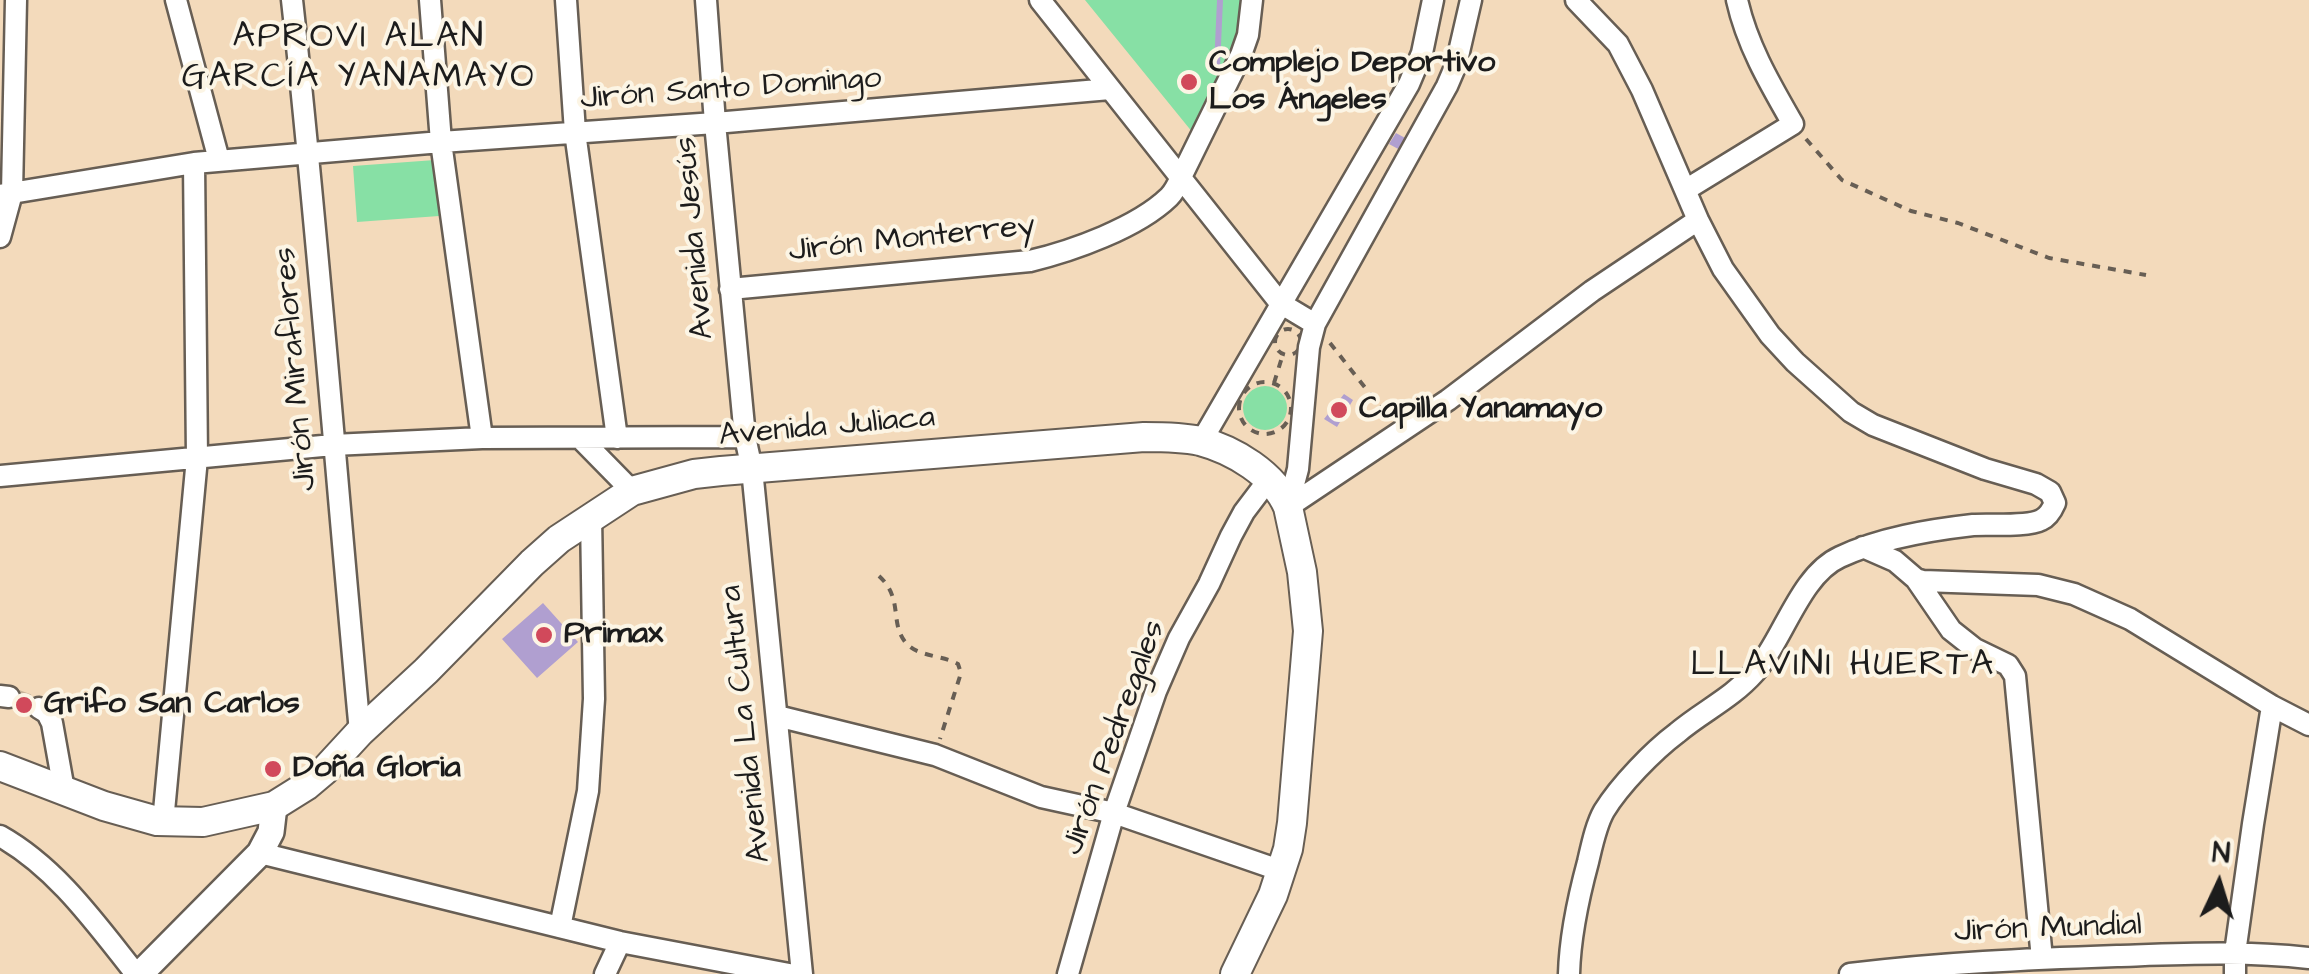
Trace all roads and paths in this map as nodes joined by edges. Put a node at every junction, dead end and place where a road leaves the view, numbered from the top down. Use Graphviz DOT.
graph roads {
  1 [pos="16,0"];
  2 [pos="176,0"];
  3 [pos="292,0"];
  4 [pos="430,0"];
  5 [pos="566,0"];
  6 [pos="706,0"];
  7 [pos="1040,0"];
  8 [pos="1252,0"];
  9 [pos="1432,0"];
  10 [pos="1471,0"];
  11 [pos="1576,0"];
  12 [pos="1737,0"];
  13 [pos="1110,89"];
  14 [pos="715,123"];
  15 [pos="1794,124"];
  16 [pos="574,132"];
  17 [pos="441,142"];
  18 [pos="309,154"];
  19 [pos="219,160"];
  20 [pos="194,162"];
  21 [pos="1181,177"];
  22 [pos="1687,189"];
  23 [pos="6,194"];
  24 [pos="1698,220"];
  25 [pos="0,237"];
  26 [pos="2146,275"];
  27 [pos="730,290"];
  28 [pos="1280,304"];
  29 [pos="1315,324"];
  30 [pos="1283,354"];
  31 [pos="1274,384"];
  32 [pos="1401,433"];
  33 [pos="745,437"];
  34 [pos="482,438"];
  35 [pos="617,438"];
  36 [pos="581,439"];
  37 [pos="1200,442"];
  38 [pos="333,444"];
  39 [pos="197,458"];
  40 [pos="752,469"];
  41 [pos="0,476"];
  42 [pos="1268,479"];
  43 [pos="632,491"];
  44 [pos="1288,506"];
  45 [pos="591,516"];
  46 [pos="1863,547"];
  47 [pos="879,576"];
  48 [pos="1916,578"];
  49 [pos="2272,706"];
  50 [pos="39,708"];
  51 [pos="777,716"];
  52 [pos="2309,726"];
  53 [pos="360,732"];
  54 [pos="934,755"];
  55 [pos="0,766"];
  56 [pos="64,790"];
  57 [pos="274,806"];
  58 [pos="1114,813"];
  59 [pos="163,822"];
  60 [pos="0,836"];
  61 [pos="260,853"];
  62 [pos="1282,871"];
  63 [pos="560,927"];
  64 [pos="620,942"];
  65 [pos="2309,958"];
  66 [pos="2042,959"];
  67 [pos="2235,963"];
  68 [pos="138,974"];
  69 [pos="606,974"];
  70 [pos="789,974"];
  71 [pos="802,974"];
  72 [pos="1068,974"];
  73 [pos="1235,974"];
  74 [pos="1569,974"];
  75 [pos="1850,974"];
  1 -- 23 [label="street"];
  2 -- 19 [label="street"];
  3 -- 18 [label="street, Jirón Miraflores"];
  4 -- 17 [label="street"];
  5 -- 16 [label="street"];
  6 -- 14 [label="street, Avenida Jesús"];
  7 -- 13 [label="street"];
  8 -- 21 [label="street, Jirón Monterrey"];
  9 -- 28 [label="street"];
  10 -- 29 [label="street"];
  11 -- 22 [label="street"];
  12 -- 15 [label="street"];
  13 -- 14 [label="street, Jirón Santo Domingo"];
  13 -- 21 [label="street"];
  14 -- 16 [label="street, Jirón Santo Domingo"];
  14 -- 27 [label="street, Avenida Jesús"];
  15 -- 22 [label="street"];
  15 -- 26 [label="path"];
  16 -- 17 [label="street, Jirón Santo Domingo"];
  16 -- 35 [label="street"];
  17 -- 18 [label="street, Jirón Santo Domingo"];
  17 -- 34 [label="street"];
  18 -- 19 [label="street, Jirón Santo Domingo"];
  18 -- 38 [label="street, Jirón Miraflores"];
  19 -- 20 [label="street, Jirón Santo Domingo"];
  20 -- 23 [label="street, Jirón Santo Domingo"];
  20 -- 39 [label="street"];
  21 -- 27 [label="street, Jirón Monterrey"];
  21 -- 28 [label="street"];
  22 -- 24 [label="street"];
  23 -- 25 [label="street"];
  24 -- 32 [label="street"];
  24 -- 46 [label="street"];
  27 -- 33 [label="street, Avenida Jesús"];
  28 -- 29 [label="street"];
  28 -- 37 [label="street"];
  29 -- 32 [label="path"];
  29 -- 44 [label="street"];
  30 -- 30 [label="path"];
  30 -- 31 [label="path"];
  31 -- 31 [label="path"];
  32 -- 44 [label="street"];
  33 -- 35 [label="street"];
  33 -- 40 [label="street, Avenida Jesús"];
  34 -- 36 [label="street"];
  34 -- 38 [label="street"];
  35 -- 36 [label="street"];
  36 -- 43 [label="street"];
  37 -- 40 [label="highway, Avenida Juliaca"];
  37 -- 42 [label="highway, Avenida Juliaca"];
  38 -- 39 [label="street"];
  38 -- 53 [label="street, Jirón Miraflores"];
  39 -- 41 [label="street"];
  39 -- 59 [label="street"];
  40 -- 43 [label="highway, Avenida Juliaca"];
  40 -- 51 [label="street, Avenida La Cultura"];
  42 -- 44 [label="highway, Avenida Juliaca"];
  42 -- 58 [label="street, Jirón Pedregales"];
  43 -- 45 [label="highway, Avenida Juliaca"];
  44 -- 62 [label="highway, Avenida Juliaca"];
  45 -- 53 [label="highway, Avenida Juliaca"];
  45 -- 63 [label="street"];
  46 -- 48 [label="street"];
  46 -- 74 [label="street"];
  47 -- 54 [label="path"];
  48 -- 49 [label="street"];
  48 -- 66 [label="street"];
  49 -- 52 [label="street"];
  49 -- 67 [label="street"];
  50 -- 56 [label="street"];
  51 -- 54 [label="street"];
  51 -- 71 [label="street, Avenida La Cultura"];
  53 -- 57 [label="highway, Avenida Juliaca"];
  54 -- 58 [label="street"];
  55 -- 56 [label="highway, Avenida Juliaca"];
  56 -- 59 [label="highway, Avenida Juliaca"];
  57 -- 59 [label="highway, Avenida Juliaca"];
  57 -- 61 [label="main road"];
  58 -- 62 [label="street"];
  58 -- 72 [label="street, Jirón Pedregales"];
  60 -- 68 [label="street"];
  61 -- 63 [label="street"];
  61 -- 68 [label="main road"];
  62 -- 73 [label="highway, Avenida Juliaca"];
  63 -- 64 [label="street"];
  64 -- 69 [label="street"];
  64 -- 70 [label="street"];
  65 -- 67 [label="street, Jirón Mundial"];
  66 -- 67 [label="street, Jirón Mundial"];
  66 -- 75 [label="street, Jirón Mundial"];
}
